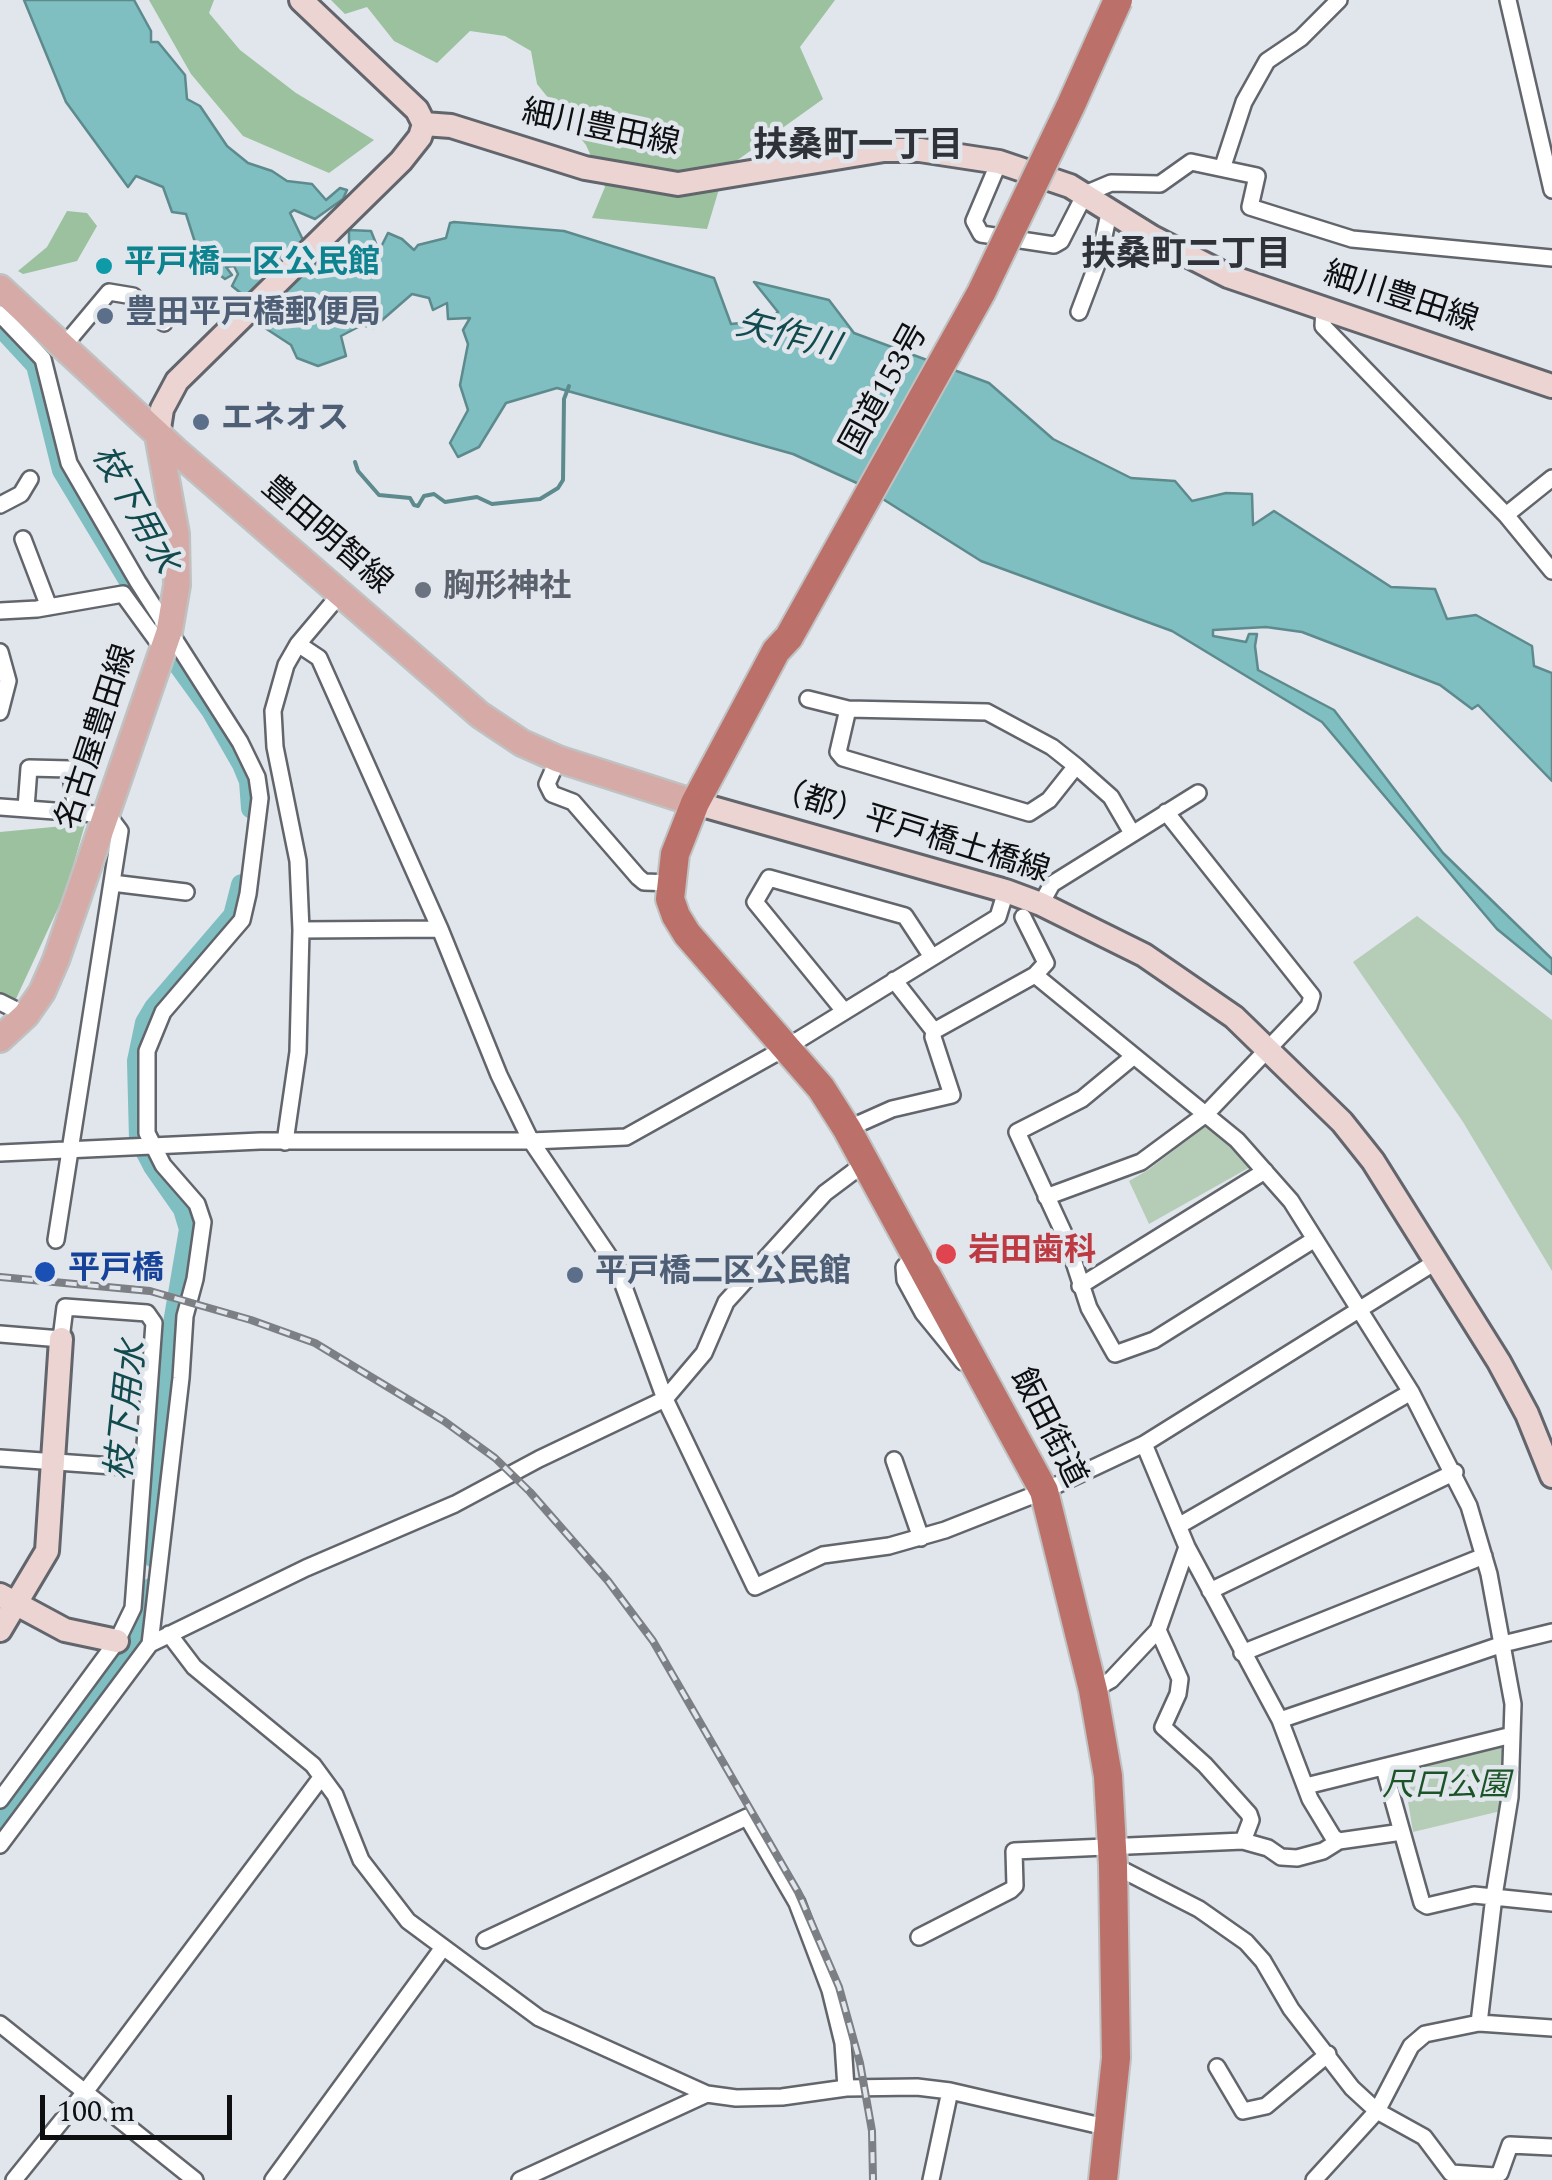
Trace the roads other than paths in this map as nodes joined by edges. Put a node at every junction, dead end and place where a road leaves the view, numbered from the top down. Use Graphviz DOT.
graph roads {
  1 [pos="301,0"];
  2 [pos="1118,0"];
  3 [pos="1339,0"];
  4 [pos="1508,0"];
  5 [pos="424,124"];
  6 [pos="999,162"];
  7 [pos="1223,166"];
  8 [pos="1552,190"];
  9 [pos="1084,194"];
  10 [pos="1110,209"];
  11 [pos="1552,258"];
  12 [pos="0,288"];
  13 [pos="1324,309"];
  14 [pos="1079,312"];
  15 [pos="0,314"];
  16 [pos="164,323"];
  17 [pos="62,348"];
  18 [pos="1552,386"];
  19 [pos="158,435"];
  20 [pos="1552,478"];
  21 [pos="30,479"];
  22 [pos="0,505"];
  23 [pos="1506,515"];
  24 [pos="23,539"];
  25 [pos="1552,571"];
  26 [pos="341,594"];
  27 [pos="49,606"];
  28 [pos="0,611"];
  29 [pos="166,641"];
  30 [pos="298,644"];
  31 [pos="0,652"];
  32 [pos="808,699"];
  33 [pos="848,709"];
  34 [pos="0,712"];
  35 [pos="558,759"];
  36 [pos="1076,766"];
  37 [pos="1198,793"];
  38 [pos="695,802"];
  39 [pos="0,807"];
  40 [pos="26,808"];
  41 [pos="76,810"];
  42 [pos="1166,812"];
  43 [pos="108,815"];
  44 [pos="1132,833"];
  45 [pos="671,883"];
  46 [pos="112,884"];
  47 [pos="1006,891"];
  48 [pos="186,892"];
  49 [pos="1032,910"];
  50 [pos="440,929"];
  51 [pos="300,930"];
  52 [pos="932,957"];
  53 [pos="1035,976"];
  54 [pos="894,980"];
  55 [pos="0,1002"];
  56 [pos="844,1012"];
  57 [pos="26,1014"];
  58 [pos="934,1031"];
  59 [pos="0,1039"];
  60 [pos="787,1047"];
  61 [pos="1268,1048"];
  62 [pos="1134,1056"];
  63 [pos="1206,1114"];
  64 [pos="847,1129"];
  65 [pos="531,1140"];
  66 [pos="286,1142"];
  67 [pos="145,1147"];
  68 [pos="69,1151"];
  69 [pos="0,1152"];
  70 [pos="865,1163"];
  71 [pos="1264,1171"];
  72 [pos="1046,1197"];
  73 [pos="1315,1239"];
  74 [pos="56,1240"];
  75 [pos="1437,1261"];
  76 [pos="1080,1286"];
  77 [pos="1360,1309"];
  78 [pos="0,1334"];
  79 [pos="61,1339"];
  80 [pos="1411,1392"];
  81 [pos="664,1399"];
  82 [pos="1144,1444"];
  83 [pos="0,1458"];
  84 [pos="894,1460"];
  85 [pos="54,1465"];
  86 [pos="141,1468"];
  87 [pos="1455,1472"];
  88 [pos="1552,1476"];
  89 [pos="1044,1491"];
  90 [pos="1180,1525"];
  91 [pos="921,1538"];
  92 [pos="1187,1546"];
  93 [pos="1484,1556"];
  94 [pos="1210,1590"];
  95 [pos="8,1600"];
  96 [pos="0,1630"];
  97 [pos="1158,1630"];
  98 [pos="1552,1632"];
  99 [pos="169,1634"];
  100 [pos="118,1640"];
  101 [pos="1504,1644"];
  102 [pos="147,1645"];
  103 [pos="1242,1653"];
  104 [pos="1093,1690"];
  105 [pos="1280,1720"];
  106 [pos="1512,1735"];
  107 [pos="1384,1768"];
  108 [pos="320,1780"];
  109 [pos="1306,1786"];
  110 [pos="2,1792"];
  111 [pos="1402,1832"];
  112 [pos="1243,1841"];
  113 [pos="1339,1841"];
  114 [pos="0,1845"];
  115 [pos="1113,1855"];
  116 [pos="1494,1896"];
  117 [pos="1552,1903"];
  118 [pos="919,1937"];
  119 [pos="485,1940"];
  120 [pos="442,1949"];
  121 [pos="1479,2023"];
  122 [pos="0,2024"];
  123 [pos="1552,2028"];
  124 [pos="1328,2054"];
  125 [pos="1216,2068"];
  126 [pos="846,2088"];
  127 [pos="950,2090"];
  128 [pos="85,2092"];
  129 [pos="707,2094"];
  130 [pos="1377,2111"];
  131 [pos="1110,2128"];
  132 [pos="1552,2148"];
  133 [pos="1449,2177"];
  134 [pos="14,2180"];
  135 [pos="195,2180"];
  136 [pos="273,2180"];
  137 [pos="520,2180"];
  138 [pos="931,2180"];
  139 [pos="1103,2180"];
  140 [pos="1314,2180"];
  1 -- 5 [label="street"];
  2 -- 38 [label="highway, 国道153号, bridge"];
  3 -- 7 [label="street"];
  4 -- 8 [label="street"];
  5 -- 6 [label="street, 細川豊田線"];
  5 -- 19 [label="street"];
  6 -- 9 [label="street, 細川豊田線"];
  6 -- 9 [label="street"];
  7 -- 9 [label="street"];
  7 -- 11 [label="street"];
  9 -- 10 [label="street, 細川豊田線"];
  10 -- 13 [label="street, 細川豊田線"];
  10 -- 14 [label="street"];
  12 -- 17 [label="main road, 豊田明智線"];
  13 -- 18 [label="street, 細川豊田線"];
  13 -- 23 [label="street"];
  15 -- 29 [label="street"];
  16 -- 17 [label="street"];
  17 -- 19 [label="main road, 豊田明智線"];
  19 -- 26 [label="main road, 豊田明智線"];
  19 -- 29 [label="main road, 名古屋豊田線"];
  20 -- 23 [label="street"];
  21 -- 22 [label="street"];
  23 -- 25 [label="street"];
  24 -- 27 [label="street"];
  26 -- 30 [label="street"];
  26 -- 35 [label="main road, 豊田明智線"];
  27 -- 28 [label="street"];
  27 -- 29 [label="street"];
  29 -- 43 [label="main road, 名古屋豊田線"];
  29 -- 67 [label="street"];
  30 -- 50 [label="street"];
  30 -- 51 [label="street"];
  31 -- 34 [label="street"];
  32 -- 33 [label="street"];
  33 -- 36 [label="street"];
  33 -- 36 [label="street"];
  35 -- 38 [label="main road, 豊田明智線"];
  35 -- 45 [label="street"];
  36 -- 44 [label="street"];
  37 -- 42 [label="street"];
  38 -- 45 [label="highway"];
  38 -- 47 [label="street, （都）平戸橋土橋線"];
  39 -- 40 [label="street"];
  40 -- 41 [label="street"];
  40 -- 41 [label="street"];
  41 -- 43 [label="street"];
  42 -- 44 [label="street"];
  42 -- 61 [label="street"];
  43 -- 46 [label="street"];
  43 -- 57 [label="main road, 名古屋豊田線"];
  44 -- 49 [label="street"];
  45 -- 60 [label="highway, 飯田街道"];
  46 -- 48 [label="street"];
  46 -- 68 [label="street"];
  47 -- 49 [label="street, （都）平戸橋土橋線"];
  47 -- 52 [label="street"];
  49 -- 53 [label="street"];
  49 -- 61 [label="street, （都）平戸橋土橋線"];
  50 -- 51 [label="street"];
  50 -- 65 [label="street"];
  51 -- 66 [label="street"];
  52 -- 54 [label="street"];
  52 -- 56 [label="street"];
  53 -- 58 [label="street"];
  53 -- 62 [label="street"];
  54 -- 56 [label="street"];
  54 -- 58 [label="street"];
  55 -- 57 [label="street"];
  56 -- 60 [label="street"];
  57 -- 59 [label="main road, 名古屋豊田線"];
  58 -- 64 [label="street"];
  60 -- 64 [label="highway, 飯田街道"];
  60 -- 65 [label="street"];
  61 -- 63 [label="street"];
  61 -- 75 [label="street, （都）平戸橋土橋線"];
  62 -- 63 [label="street"];
  62 -- 72 [label="street"];
  63 -- 71 [label="street"];
  63 -- 72 [label="street"];
  64 -- 70 [label="highway, 飯田街道"];
  65 -- 66 [label="street"];
  65 -- 81 [label="street"];
  66 -- 67 [label="street"];
  67 -- 68 [label="street"];
  67 -- 102 [label="street"];
  68 -- 69 [label="street"];
  68 -- 74 [label="street"];
  70 -- 81 [label="street"];
  70 -- 89 [label="highway, 飯田街道"];
  71 -- 73 [label="street"];
  71 -- 76 [label="street"];
  72 -- 76 [label="street"];
  73 -- 76 [label="street"];
  73 -- 77 [label="street"];
  75 -- 77 [label="street"];
  75 -- 88 [label="street, （都）平戸橋土橋線"];
  77 -- 80 [label="street"];
  77 -- 82 [label="street"];
  78 -- 79 [label="street"];
  79 -- 85 [label="street"];
  79 -- 86 [label="street"];
  80 -- 87 [label="street"];
  80 -- 90 [label="street"];
  81 -- 91 [label="street"];
  81 -- 99 [label="street"];
  82 -- 89 [label="street"];
  82 -- 90 [label="street"];
  83 -- 85 [label="street"];
  84 -- 91 [label="street"];
  85 -- 86 [label="street"];
  85 -- 95 [label="street"];
  86 -- 100 [label="street"];
  87 -- 93 [label="street"];
  87 -- 94 [label="street"];
  89 -- 91 [label="street"];
  89 -- 104 [label="highway, 飯田街道"];
  90 -- 92 [label="street"];
  92 -- 94 [label="street"];
  92 -- 97 [label="street"];
  93 -- 101 [label="street"];
  93 -- 103 [label="street"];
  94 -- 103 [label="street"];
  95 -- 96 [label="street"];
  95 -- 100 [label="street"];
  97 -- 104 [label="street"];
  97 -- 112 [label="street"];
  98 -- 101 [label="street"];
  99 -- 102 [label="street"];
  99 -- 108 [label="street"];
  100 -- 102 [label="street"];
  100 -- 110 [label="street"];
  101 -- 105 [label="street"];
  101 -- 106 [label="street"];
  102 -- 114 [label="street"];
  103 -- 105 [label="street"];
  104 -- 115 [label="highway, 飯田街道"];
  105 -- 109 [label="street"];
  106 -- 107 [label="street"];
  106 -- 116 [label="street"];
  107 -- 109 [label="street"];
  107 -- 111 [label="street"];
  108 -- 120 [label="street"];
  108 -- 128 [label="street"];
  109 -- 113 [label="street"];
  111 -- 113 [label="street"];
  111 -- 116 [label="street"];
  112 -- 113 [label="street"];
  112 -- 115 [label="street"];
  115 -- 118 [label="street"];
  115 -- 124 [label="street"];
  115 -- 131 [label="highway, 飯田街道"];
  116 -- 117 [label="street"];
  116 -- 121 [label="street"];
  119 -- 126 [label="street"];
  120 -- 129 [label="street"];
  120 -- 136 [label="street"];
  121 -- 123 [label="street"];
  121 -- 130 [label="street"];
  122 -- 128 [label="street"];
  124 -- 125 [label="street"];
  124 -- 130 [label="street"];
  126 -- 127 [label="street"];
  126 -- 129 [label="street"];
  127 -- 131 [label="street"];
  127 -- 138 [label="street"];
  128 -- 134 [label="street"];
  128 -- 135 [label="street"];
  129 -- 137 [label="street"];
  130 -- 133 [label="street"];
  130 -- 140 [label="street"];
  131 -- 139 [label="highway, 飯田街道"];
  132 -- 133 [label="street"];
}
